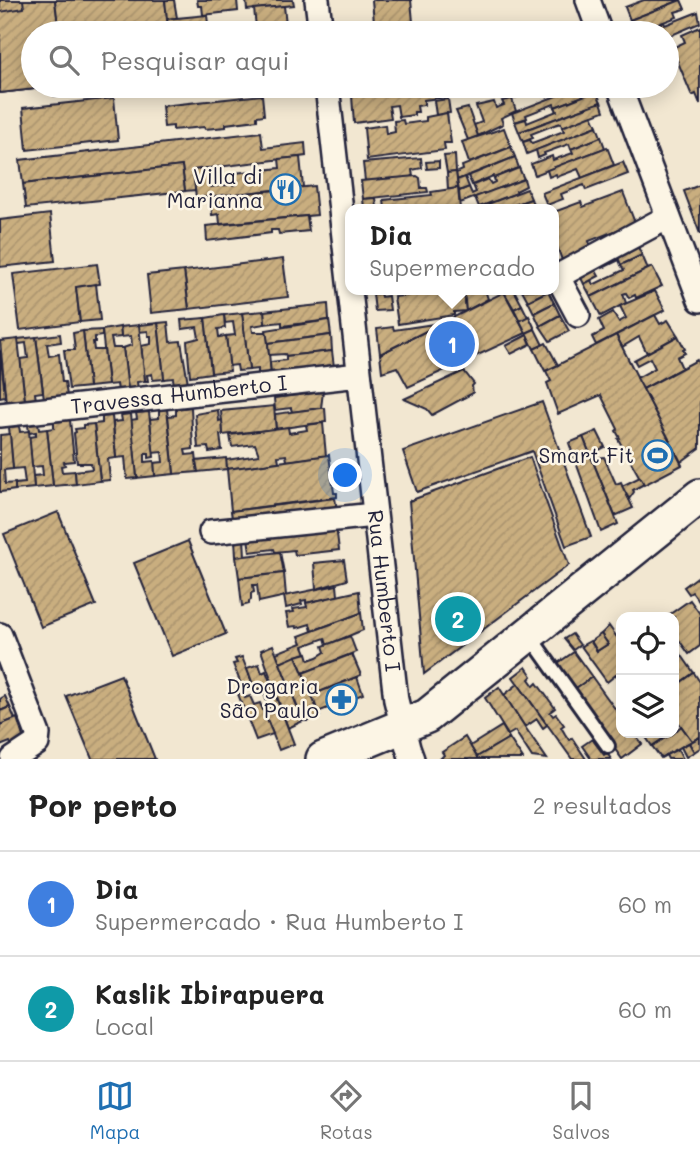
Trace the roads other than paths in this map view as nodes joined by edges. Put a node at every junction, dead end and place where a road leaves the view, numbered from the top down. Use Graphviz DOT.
graph roads {
  1 [pos="317,0"];
  2 [pos="588,0"];
  3 [pos="320,21"];
  4 [pos="596,21"];
  5 [pos="328,98"];
  6 [pos="623,98"];
  7 [pos="668,217"];
  8 [pos="345,249"];
  9 [pos="350,295"];
  10 [pos="700,300"];
  11 [pos="579,315"];
  12 [pos="359,375"];
  13 [pos="0,415"];
  14 [pos="700,496"];
  15 [pos="374,515"];
  16 [pos="211,532"];
  17 [pos="0,635"];
  18 [pos="529,635"];
  19 [pos="402,727"];
  20 [pos="608,746"];
  21 [pos="13,759"];
  22 [pos="323,759"];
  23 [pos="412,759"];
  1 -- 3 [label="street"];
  2 -- 4 [label="street"];
  5 -- 8 [label="street, Rua Humberto I"];
  6 -- 7 [label="street"];
  7 -- 10 [label="street"];
  7 -- 11 [label="street"];
  9 -- 12 [label="street, Rua Humberto I"];
  12 -- 13 [label="street, Travessa Humberto I"];
  12 -- 15 [label="street, Rua Humberto I"];
  14 -- 18 [label="street"];
  15 -- 16 [label="street"];
  15 -- 19 [label="street, Rua Humberto I"];
  17 -- 21 [label="street"];
  18 -- 19 [label="street"];
  18 -- 20 [label="lane"];
  19 -- 22 [label="street"];
  19 -- 23 [label="street, Rua Humberto I"];
}
